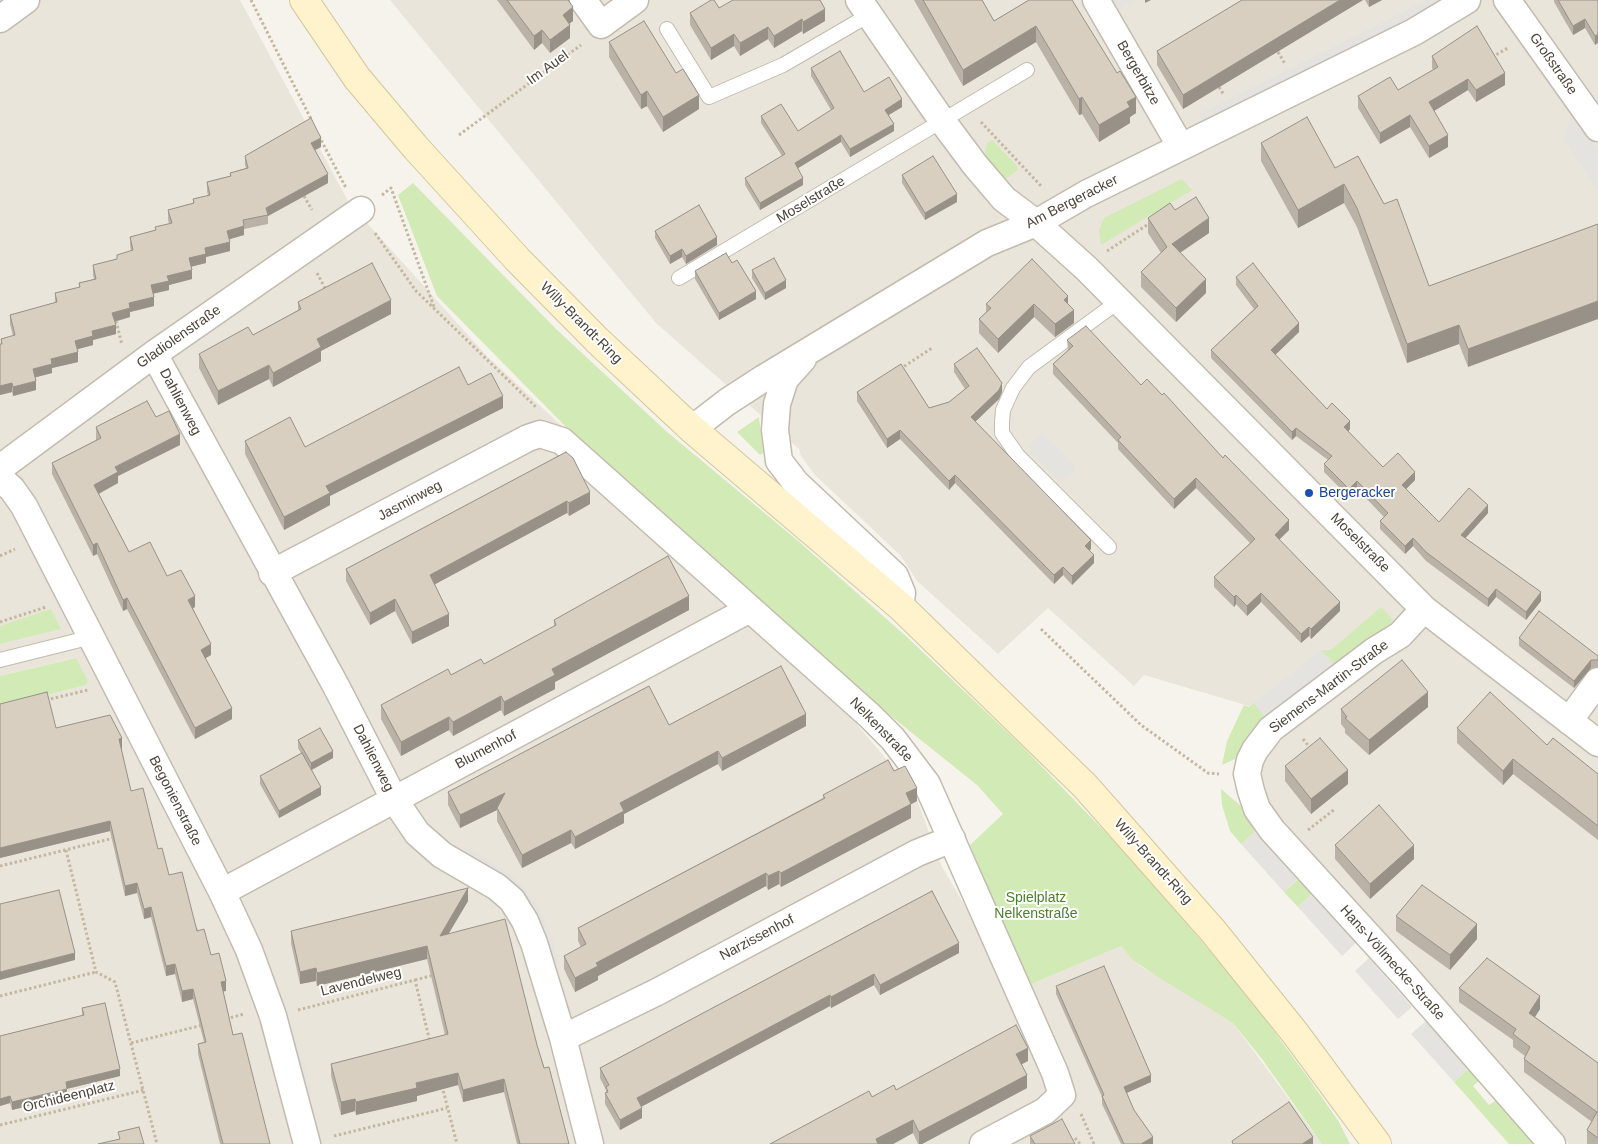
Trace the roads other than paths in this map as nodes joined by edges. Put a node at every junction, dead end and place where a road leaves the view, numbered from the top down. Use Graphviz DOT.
graph roads {
  1 [pos="26,0"];
  2 [pos="304,0"];
  3 [pos="583,0"];
  4 [pos="636,0"];
  5 [pos="1096,0"];
  6 [pos="1467,0"];
  7 [pos="1507,0"];
  8 [pos="864,8"];
  9 [pos="0,19"];
  10 [pos="668,28"];
  11 [pos="1027,70"];
  12 [pos="943,122"];
  13 [pos="1598,128"];
  14 [pos="1181,147"];
  15 [pos="361,210"];
  16 [pos="1036,223"];
  17 [pos="679,278"];
  18 [pos="1119,301"];
  19 [pos="813,347"];
  20 [pos="154,354"];
  21 [pos="692,429"];
  22 [pos="550,436"];
  23 [pos="0,468"];
  24 [pos="0,478"];
  25 [pos="1109,547"];
  26 [pos="272,573"];
  27 [pos="900,606"];
  28 [pos="750,609"];
  29 [pos="1424,609"];
  30 [pos="92,637"];
  31 [pos="0,660"];
  32 [pos="1598,681"];
  33 [pos="1569,721"];
  34 [pos="1598,743"];
  35 [pos="1247,774"];
  36 [pos="394,799"];
  37 [pos="952,839"];
  38 [pos="222,892"];
  39 [pos="562,1038"];
  40 [pos="307,1144"];
  41 [pos="590,1144"];
  42 [pos="983,1144"];
  43 [pos="1377,1144"];
  44 [pos="1552,1144"];
  1 -- 9 [label="street"];
  2 -- 21 [label="main road, Willy-Brandt-Ring"];
  3 -- 4 [label="street"];
  5 -- 14 [label="street, Bergerbitze"];
  6 -- 14 [label="street, Am Bergeracker"];
  7 -- 13 [label="street, Großstraße"];
  8 -- 10 [label="lane, Moselstraße"];
  8 -- 12 [label="street, Moselstraße"];
  11 -- 12 [label="lane"];
  12 -- 16 [label="street, Moselstraße"];
  12 -- 17 [label="lane, Moselstraße"];
  14 -- 16 [label="street, Am Bergeracker"];
  15 -- 20 [label="street, Gladiolenstraße"];
  16 -- 18 [label="street, Moselstraße"];
  16 -- 19 [label="street, Am Bergeracker"];
  18 -- 25 [label="lane"];
  18 -- 29 [label="street, Moselstraße"];
  19 -- 21 [label="street, Am Bergeracker"];
  19 -- 27 [label="street"];
  20 -- 23 [label="street, Gladiolenstraße"];
  20 -- 26 [label="street, Dahlienweg"];
  21 -- 27 [label="main road, Willy-Brandt-Ring"];
  22 -- 26 [label="street, Jasminweg"];
  22 -- 28 [label="street, Nelkenstraße"];
  24 -- 30 [label="street, Begonienstraße"];
  26 -- 36 [label="street, Dahlienweg"];
  27 -- 43 [label="main road, Willy-Brandt-Ring"];
  28 -- 36 [label="street, Blumenhof"];
  28 -- 37 [label="street, Nelkenstraße"];
  29 -- 33 [label="street, Moselstraße"];
  29 -- 35 [label="street, Siemens-Martin-Straße"];
  30 -- 31 [label="lane"];
  30 -- 38 [label="street, Begonienstraße"];
  32 -- 33 [label="street"];
  33 -- 34 [label="street, Moselstraße"];
  35 -- 44 [label="street, Hans-Völlmecke-Straße"];
  36 -- 38 [label="street, Blumenhof"];
  36 -- 39 [label="street, Dahlienweg"];
  37 -- 39 [label="street, Narzissenhof"];
  37 -- 42 [label="street, Nelkenstraße"];
  38 -- 40 [label="street, Begonienstraße"];
  39 -- 41 [label="street, Dahlienweg"];
}
